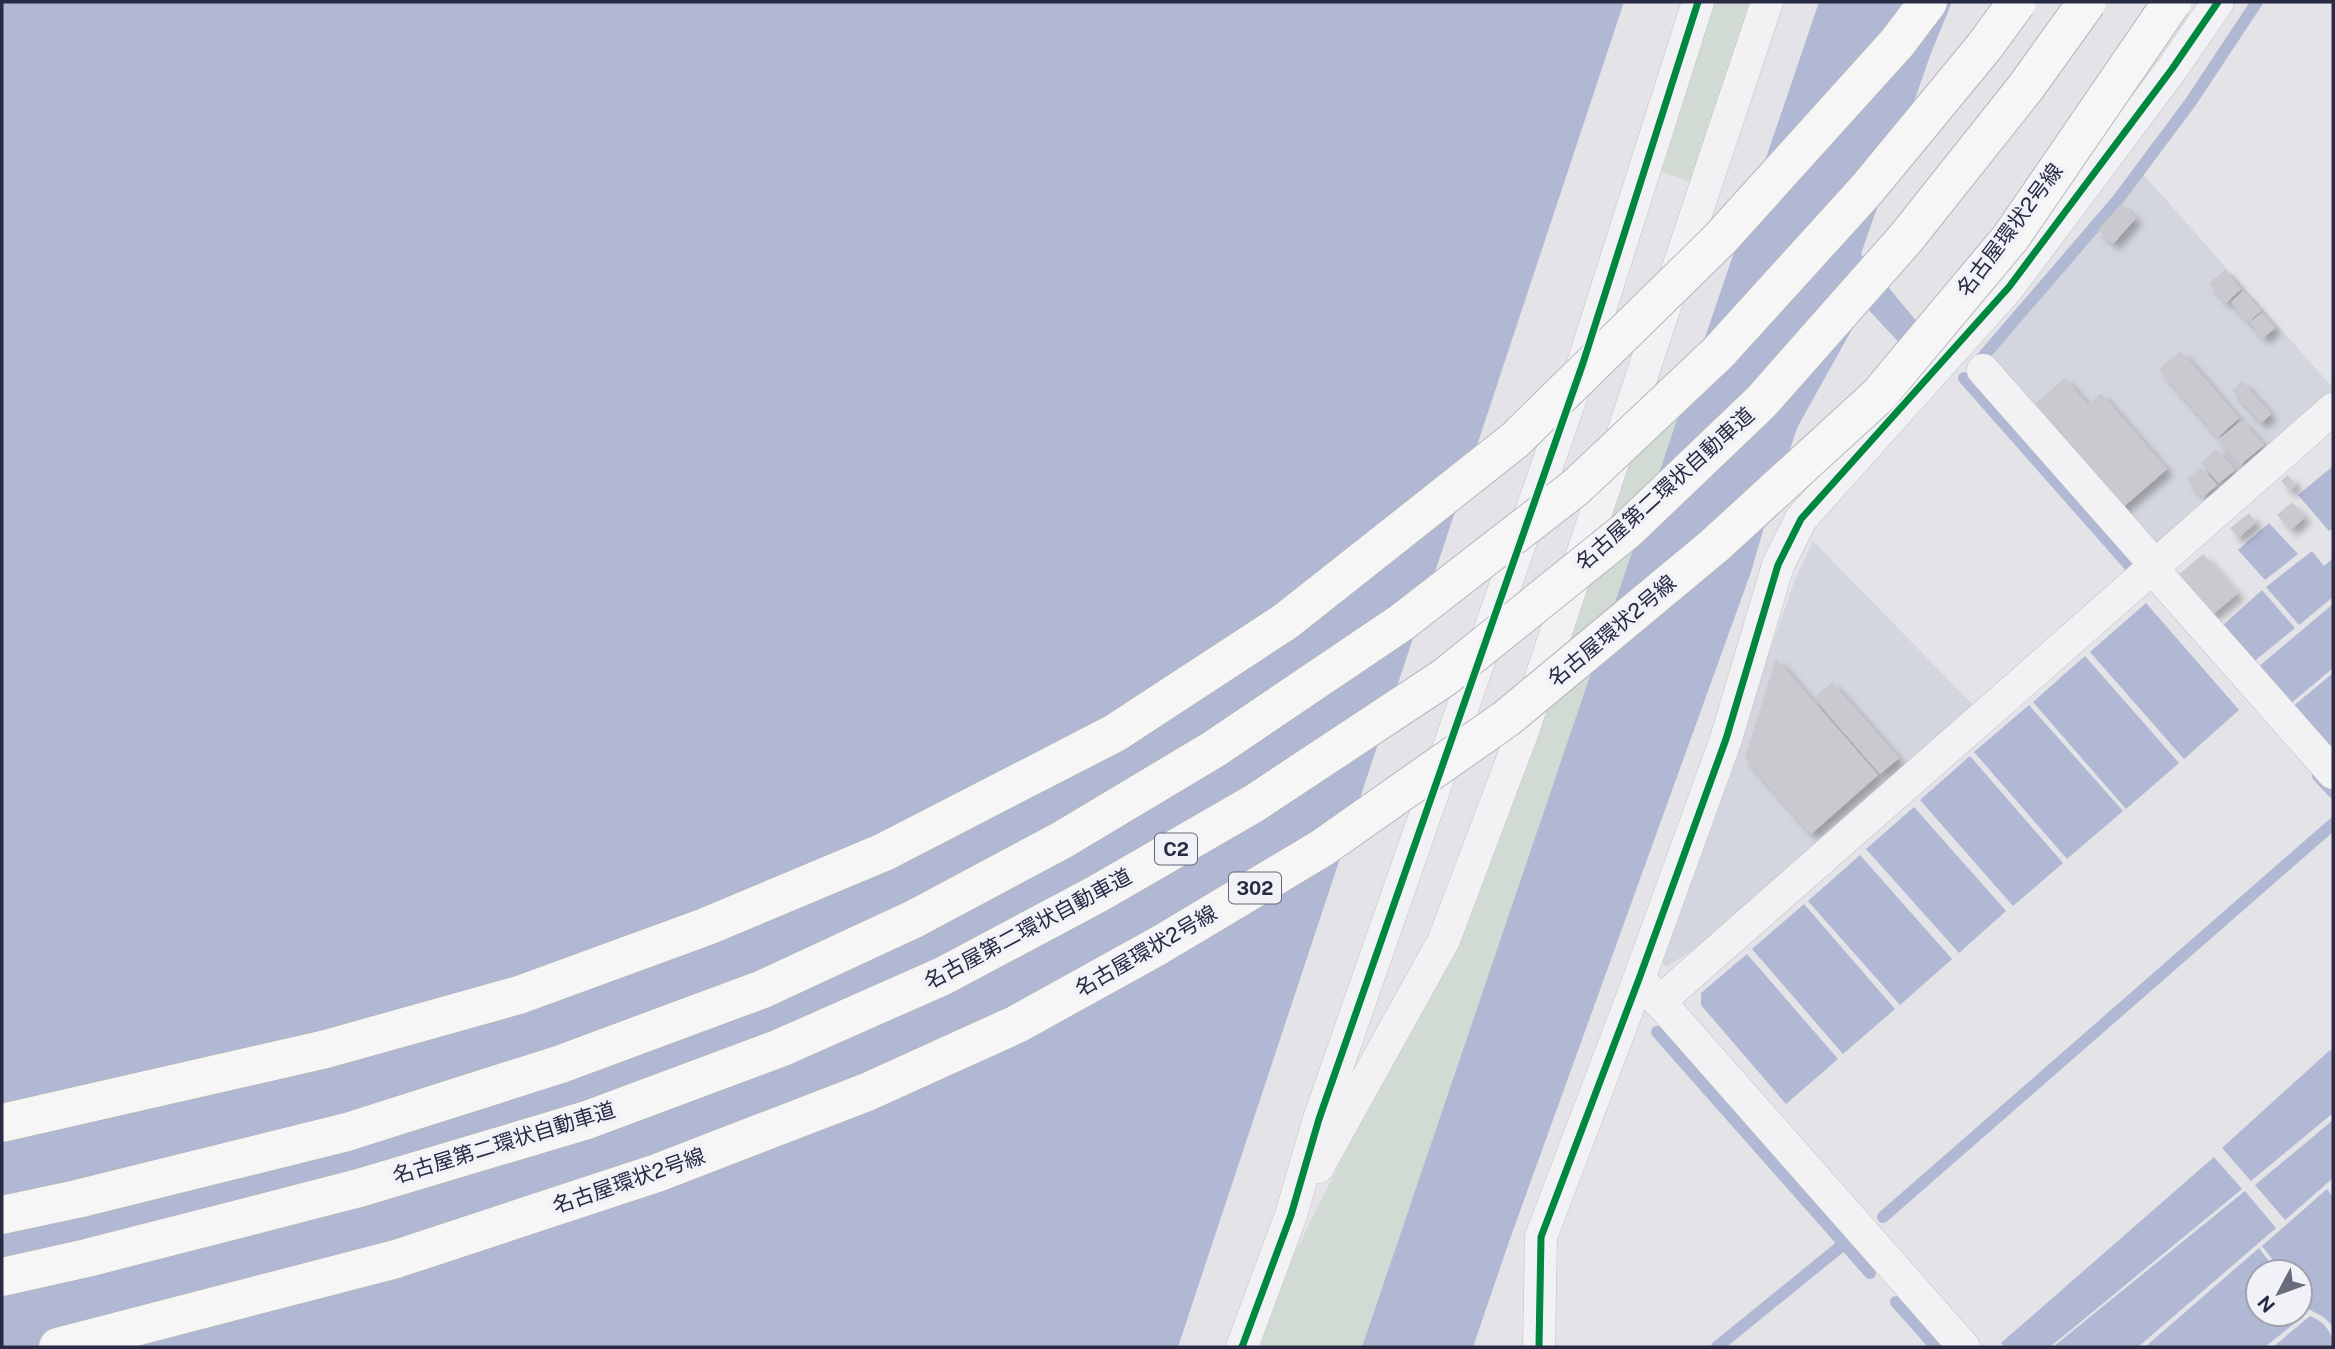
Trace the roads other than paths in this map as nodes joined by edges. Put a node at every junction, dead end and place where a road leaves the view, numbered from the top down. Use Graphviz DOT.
graph roads {
  1 [pos="1698,2"];
  2 [pos="1767,2"];
  3 [pos="1928,2"];
  4 [pos="2017,2"];
  5 [pos="2087,2"];
  6 [pos="2172,2"];
  7 [pos="2218,2"];
  8 [pos="1983,370"];
  9 [pos="2333,409"];
  10 [pos="2153,567"];
  11 [pos="2333,774"];
  12 [pos="1649,990"];
  13 [pos="2,1124"];
  14 [pos="1292,1214"];
  15 [pos="2,1216"];
  16 [pos="2,1277"];
  17 [pos="58,1347"];
  18 [pos="1242,1347"];
  19 [pos="1539,1347"];
  20 [pos="1964,1347"];
  1 -- 14 [label="street"];
  2 -- 14 [label="street"];
  3 -- 13 [label="highway, bridge"];
  4 -- 15 [label="highway, bridge"];
  5 -- 16 [label="highway, 名古屋第二環状自動車道 / C2, bridge"];
  6 -- 17 [label="highway, 名古屋環状2号線 / 302, bridge"];
  7 -- 12 [label="street"];
  8 -- 10 [label="street"];
  9 -- 10 [label="street"];
  10 -- 11 [label="street"];
  10 -- 12 [label="street"];
  12 -- 19 [label="street"];
  12 -- 20 [label="street"];
  14 -- 18 [label="street"];
}
